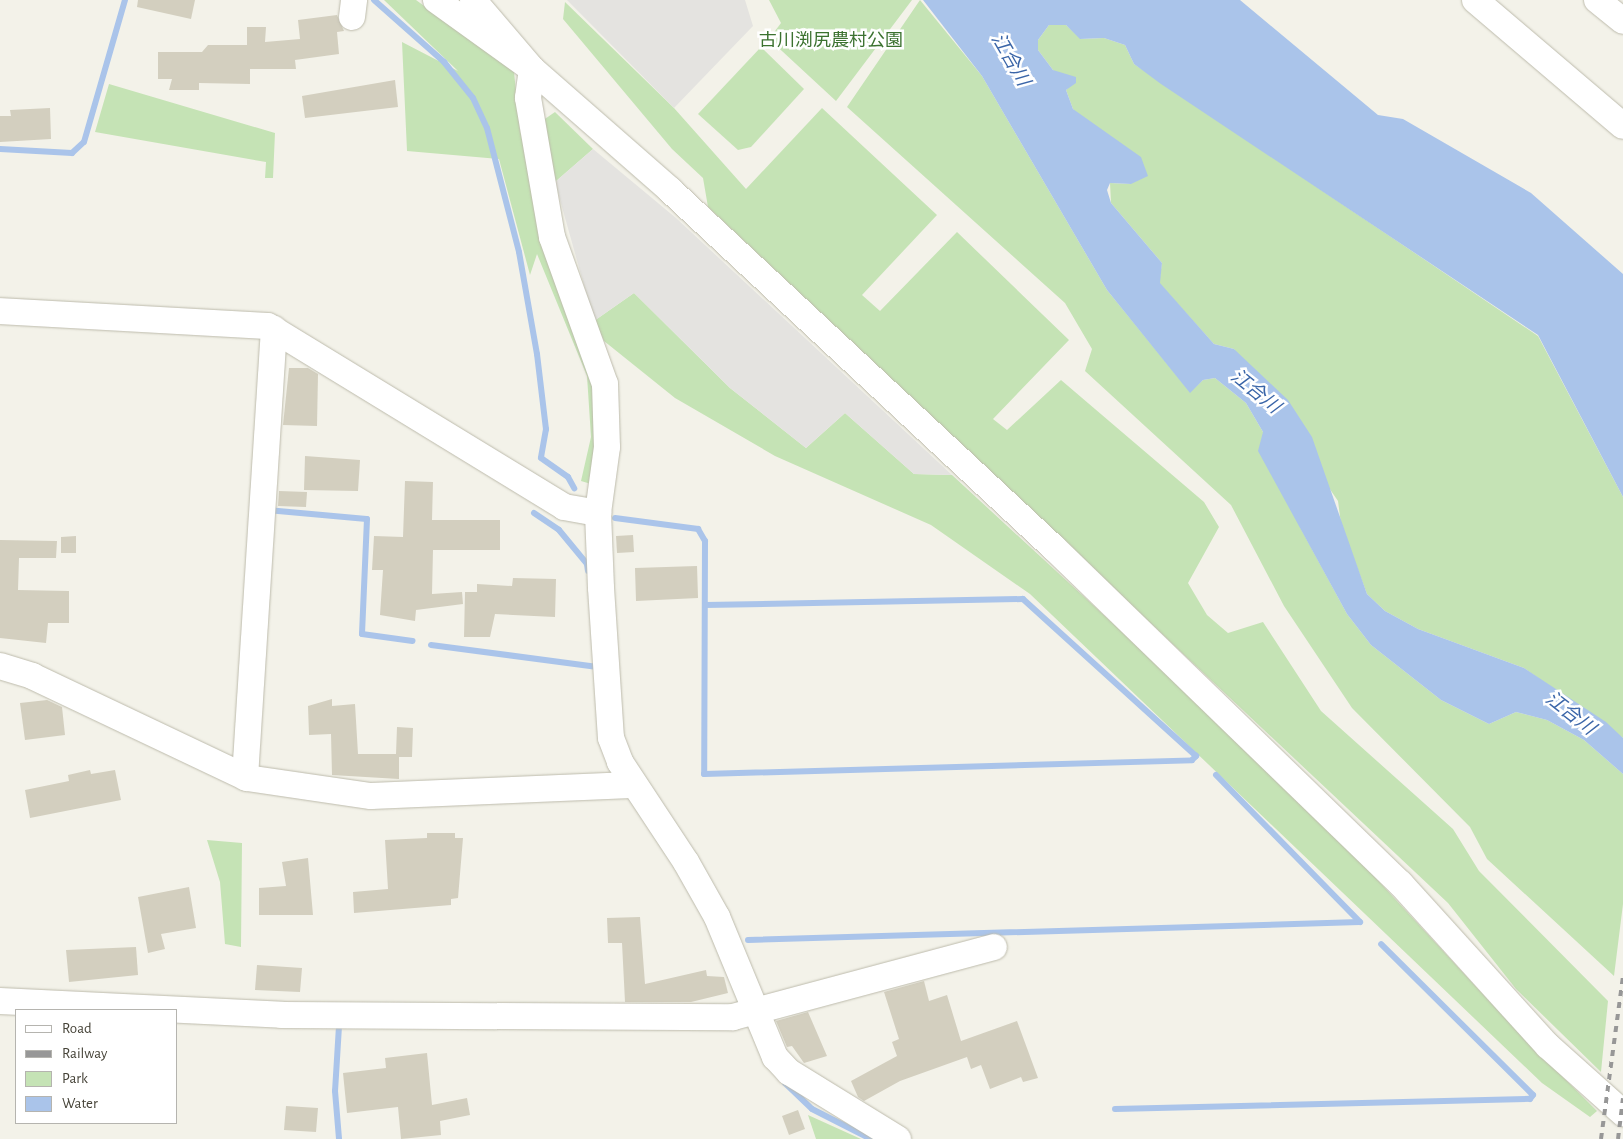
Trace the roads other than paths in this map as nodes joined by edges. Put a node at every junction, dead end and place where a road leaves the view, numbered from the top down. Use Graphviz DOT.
graph roads {
  1 [pos="436,0"];
  2 [pos="473,0"];
  3 [pos="1475,0"];
  4 [pos="1597,0"];
  5 [pos="1623,21"];
  6 [pos="532,69"];
  7 [pos="1623,126"];
  8 [pos="0,311"];
  9 [pos="274,337"];
  10 [pos="598,513"];
  11 [pos="0,666"];
  12 [pos="245,777"];
  13 [pos="631,785"];
  14 [pos="994,946"];
  15 [pos="0,1001"];
  16 [pos="161,1009"];
  17 [pos="178,1010"];
  18 [pos="756,1012"];
  19 [pos="1623,1113"];
  20 [pos="898,1139"];
  1 -- 6 [label="street"];
  2 -- 6 [label="street"];
  3 -- 7 [label="street"];
  4 -- 5 [label="street"];
  6 -- 10 [label="street"];
  6 -- 19 [label="street"];
  8 -- 9 [label="street"];
  9 -- 10 [label="street"];
  9 -- 12 [label="street"];
  10 -- 13 [label="street"];
  11 -- 12 [label="street"];
  12 -- 13 [label="street"];
  13 -- 18 [label="street"];
  14 -- 18 [label="street"];
  15 -- 16 [label="street"];
  17 -- 18 [label="street"];
  18 -- 20 [label="street"];
}
